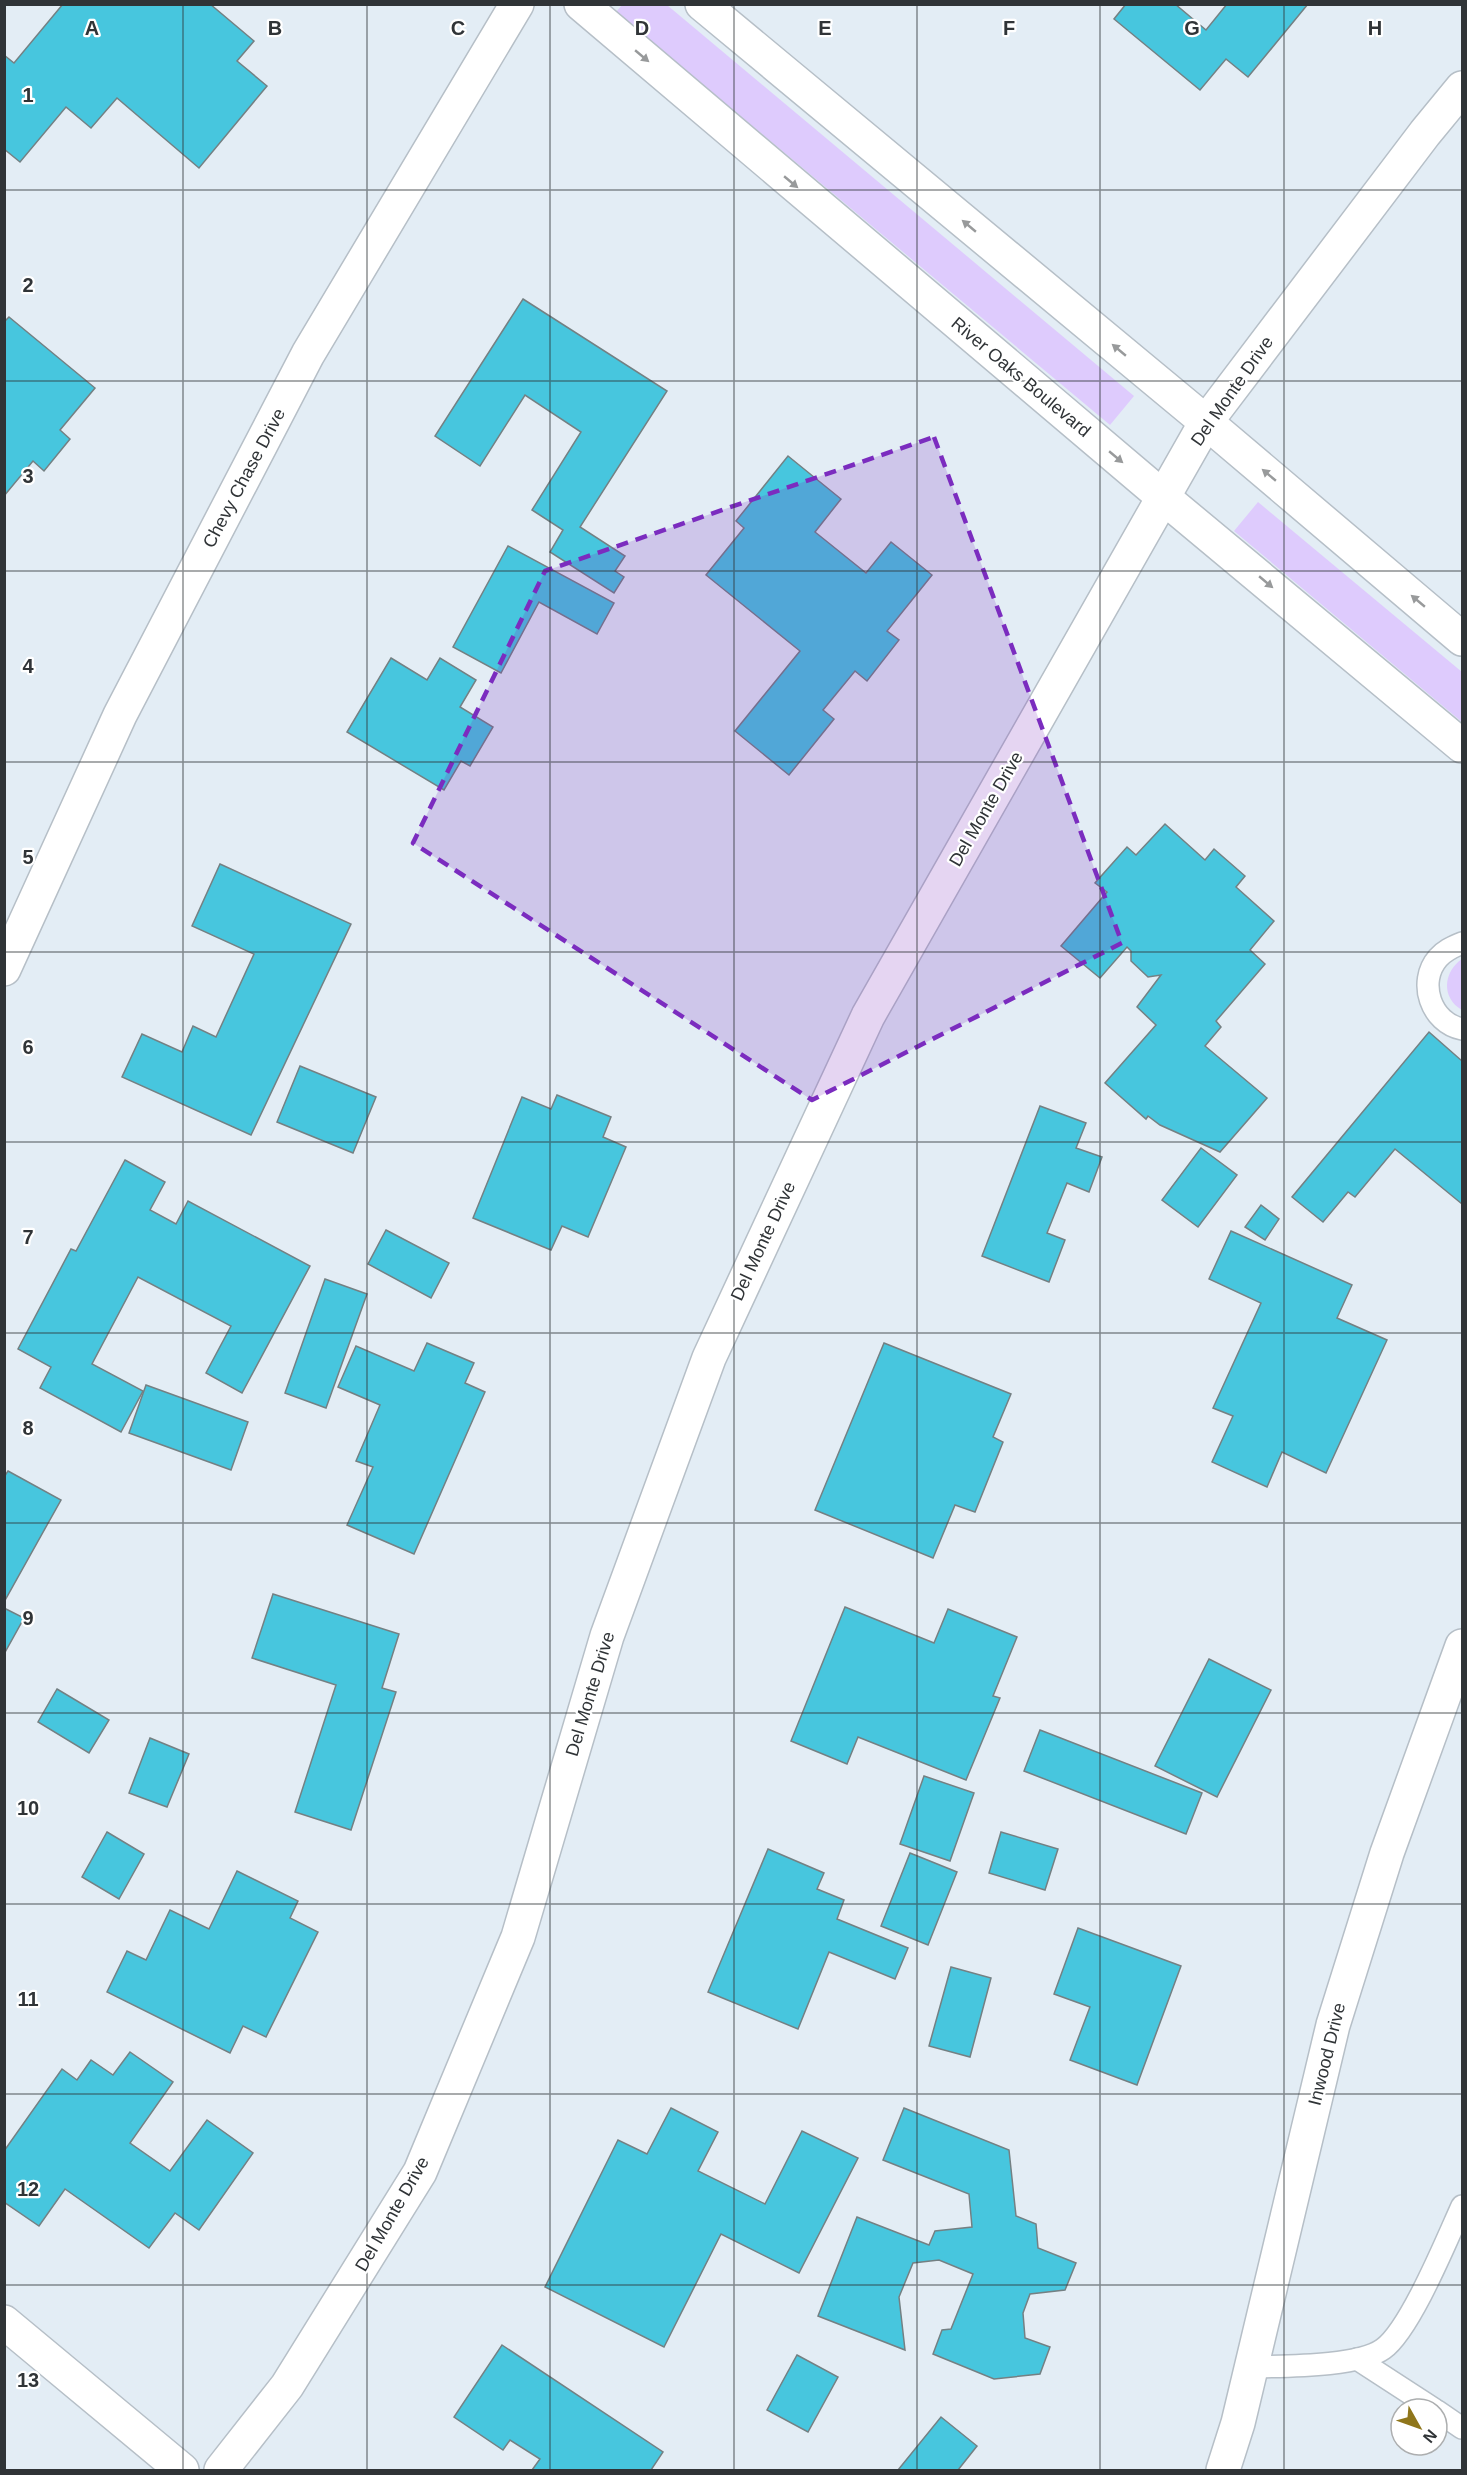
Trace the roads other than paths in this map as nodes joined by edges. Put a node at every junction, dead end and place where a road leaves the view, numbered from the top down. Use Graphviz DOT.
graph roads {
  1 [pos="517,4"];
  2 [pos="582,4"];
  3 [pos="702,4"];
  4 [pos="1462,88"];
  5 [pos="1206,422"];
  6 [pos="1163,497"];
  7 [pos="1462,639"];
  8 [pos="1462,746"];
  9 [pos="1462,943"];
  10 [pos="4,969"];
  11 [pos="1462,1029"];
  12 [pos="1462,1646"];
  13 [pos="1462,2206"];
  14 [pos="4,2322"];
  15 [pos="1357,2359"];
  16 [pos="1252,2367"];
  17 [pos="1416,2397"];
  18 [pos="1449,2419"];
  19 [pos="1462,2428"];
  20 [pos="182,2470"];
  21 [pos="221,2470"];
  22 [pos="1223,2470"];
  1 -- 10 [label="street, Chevy Chase Drive"];
  2 -- 6 [label="street, River Oaks Boulevard, one-way"];
  5 -- 3 [label="street, one-way"];
  4 -- 5 [label="street, Del Monte Drive"];
  5 -- 6 [label="street, Del Monte Drive"];
  7 -- 5 [label="street, one-way"];
  6 -- 8 [label="street, River Oaks Boulevard, one-way"];
  6 -- 21 [label="street, Del Monte Drive"];
  9 -- 11 [label="lane"];
  12 -- 16 [label="street, Inwood Drive"];
  13 -- 15 [label="lane"];
  14 -- 20 [label="street"];
  15 -- 16 [label="lane"];
  15 -- 17 [label="lane"];
  16 -- 22 [label="street, Inwood Drive"];
  18 -- 19 [label="lane"];
}
